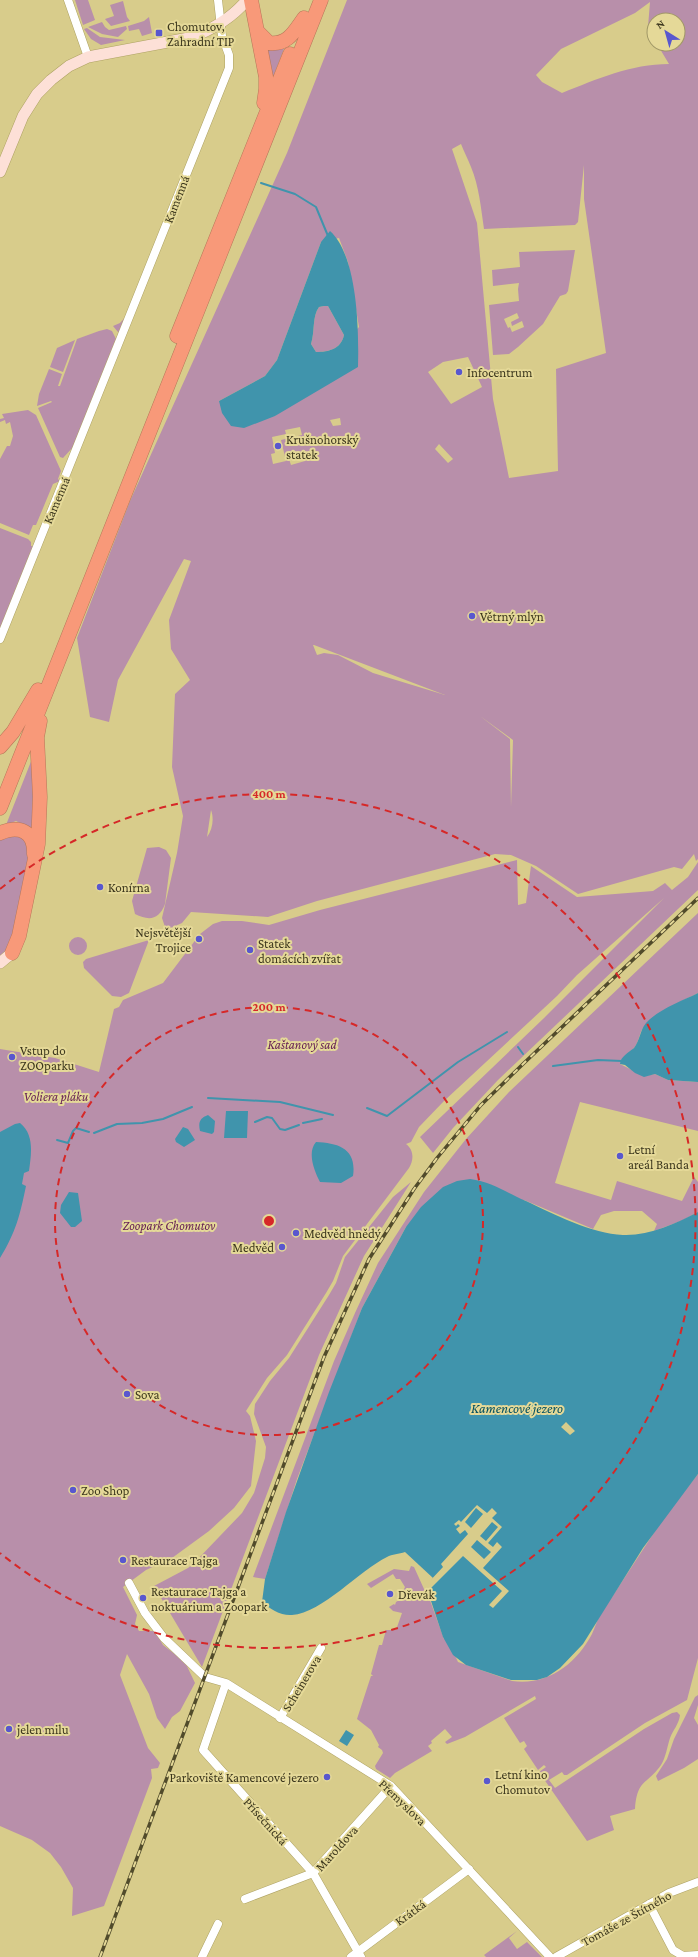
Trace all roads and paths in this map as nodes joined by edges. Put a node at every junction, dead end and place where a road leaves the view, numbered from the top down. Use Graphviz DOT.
graph roads {
  1 [pos="68,0"];
  2 [pos="218,0"];
  3 [pos="312,0"];
  4 [pos="321,0"];
  5 [pos="247,1"];
  6 [pos="304,18"];
  7 [pos="221,24"];
  8 [pos="258,32"];
  9 [pos="88,57"];
  10 [pos="258,130"];
  11 [pos="0,172"];
  12 [pos="0,639"];
  13 [pos="41,691"];
  14 [pos="0,746"];
  15 [pos="0,785"];
  16 [pos="0,808"];
  17 [pos="0,833"];
  18 [pos="33,864"];
  19 [pos="12,953"];
  20 [pos="0,963"];
  21 [pos="129,1583"];
  22 [pos="321,1648"];
  23 [pos="226,1684"];
  24 [pos="280,1718"];
  25 [pos="391,1786"];
  26 [pos="469,1869"];
  27 [pos="313,1873"];
  28 [pos="698,1882"];
  29 [pos="245,1899"];
  30 [pos="649,1904"];
  31 [pos="218,1924"];
  32 [pos="360,1954"];
  33 [pos="698,1954"];
  34 [pos="202,1957"];
  35 [pos="351,1957"];
  36 [pos="550,1957"];
  37 [pos="556,1957"];
  1 -- 9 [label="street"];
  2 -- 7 [label="street, Kamenná"];
  3 -- 6 [label="highway"];
  4 -- 13 [label="highway"];
  5 -- 7 [label="street"];
  5 -- 8 [label="highway"];
  6 -- 8 [label="highway"];
  6 -- 10 [label="highway"];
  7 -- 9 [label="street"];
  7 -- 12 [label="street, Kamenná"];
  8 -- 10 [label="highway"];
  9 -- 11 [label="street"];
  10 -- 13 [label="highway"];
  13 -- 14 [label="highway"];
  13 -- 15 [label="highway"];
  13 -- 16 [label="highway"];
  13 -- 18 [label="highway"];
  17 -- 18 [label="highway"];
  18 -- 19 [label="highway"];
  19 -- 20 [label="street"];
  21 -- 23 [label="street, Přemyslova"];
  22 -- 24 [label="street, Scheinerova"];
  23 -- 24 [label="street, Přemyslova"];
  23 -- 27 [label="street, Přísečnická"];
  24 -- 25 [label="street, Přemyslova"];
  25 -- 26 [label="street, Přemyslova"];
  25 -- 27 [label="street, Maroldova"];
  26 -- 32 [label="street, Krátká"];
  26 -- 36 [label="street, Přemyslova"];
  27 -- 29 [label="street, Maroldova"];
  27 -- 32 [label="street, Přísečnická"];
  28 -- 30 [label="street, Tomáše ze Štítného"];
  30 -- 33 [label="street"];
  30 -- 37 [label="street, Tomáše ze Štítného"];
  31 -- 34 [label="street"];
  32 -- 35 [label="street, Krátká"];
}
